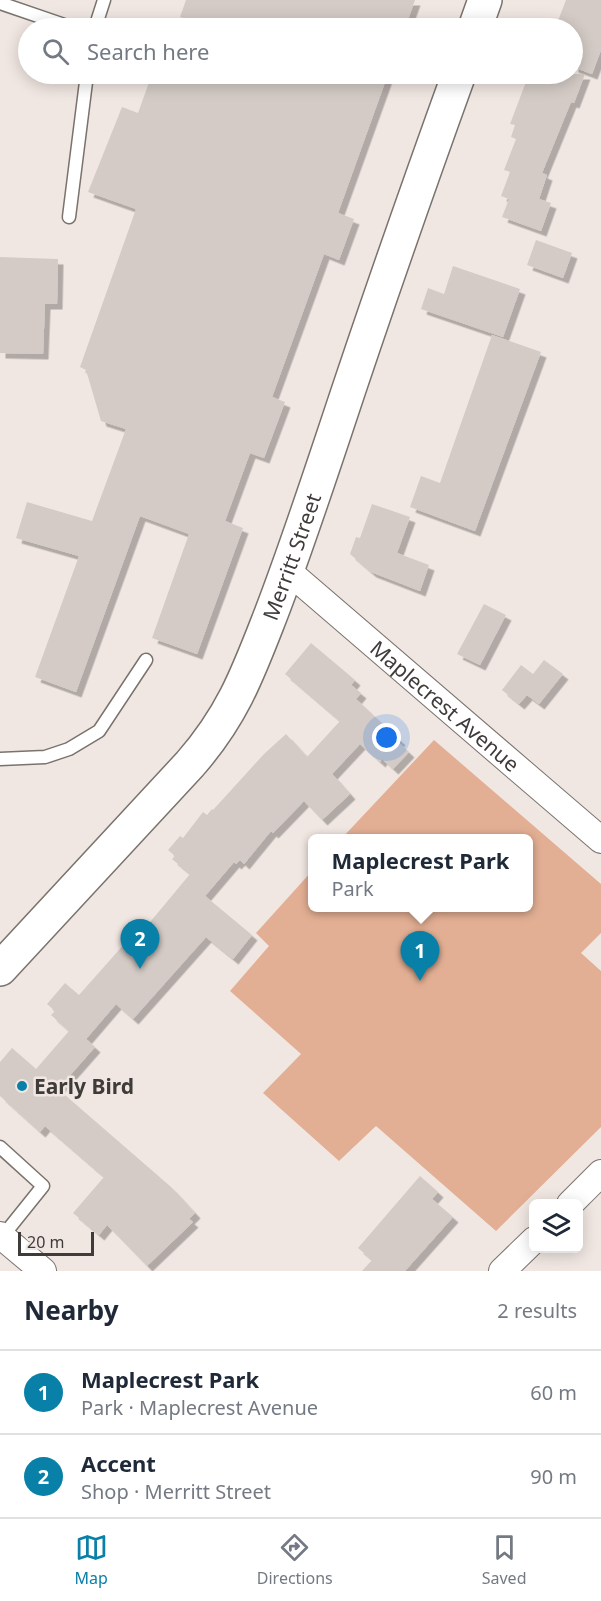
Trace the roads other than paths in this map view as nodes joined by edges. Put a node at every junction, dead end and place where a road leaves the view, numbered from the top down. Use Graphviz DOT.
graph roads {
  1 [pos="104,0"];
  2 [pos="485,0"];
  3 [pos="0,3"];
  4 [pos="44,18"];
  5 [pos="98,18"];
  6 [pos="479,18"];
  7 [pos="86,84"];
  8 [pos="455,84"];
  9 [pos="69,217"];
  10 [pos="288,571"];
  11 [pos="146,660"];
  12 [pos="0,759"];
  13 [pos="601,840"];
  14 [pos="0,969"];
  15 [pos="0,1147"];
  16 [pos="601,1173"];
  17 [pos="574,1199"];
  18 [pos="1,1236"];
  19 [pos="529,1245"];
  20 [pos="43,1271"];
  21 [pos="502,1271"];
  1 -- 5 [label="lane"];
  2 -- 6 [label="main road"];
  3 -- 4 [label="lane"];
  7 -- 9 [label="lane"];
  8 -- 10 [label="main road, Merritt Street"];
  10 -- 13 [label="street, Maplecrest Avenue"];
  10 -- 14 [label="main road, Merritt Street"];
  11 -- 12 [label="lane"];
  15 -- 18 [label="lane"];
  16 -- 17 [label="street"];
  18 -- 20 [label="street"];
  19 -- 21 [label="street"];
}
